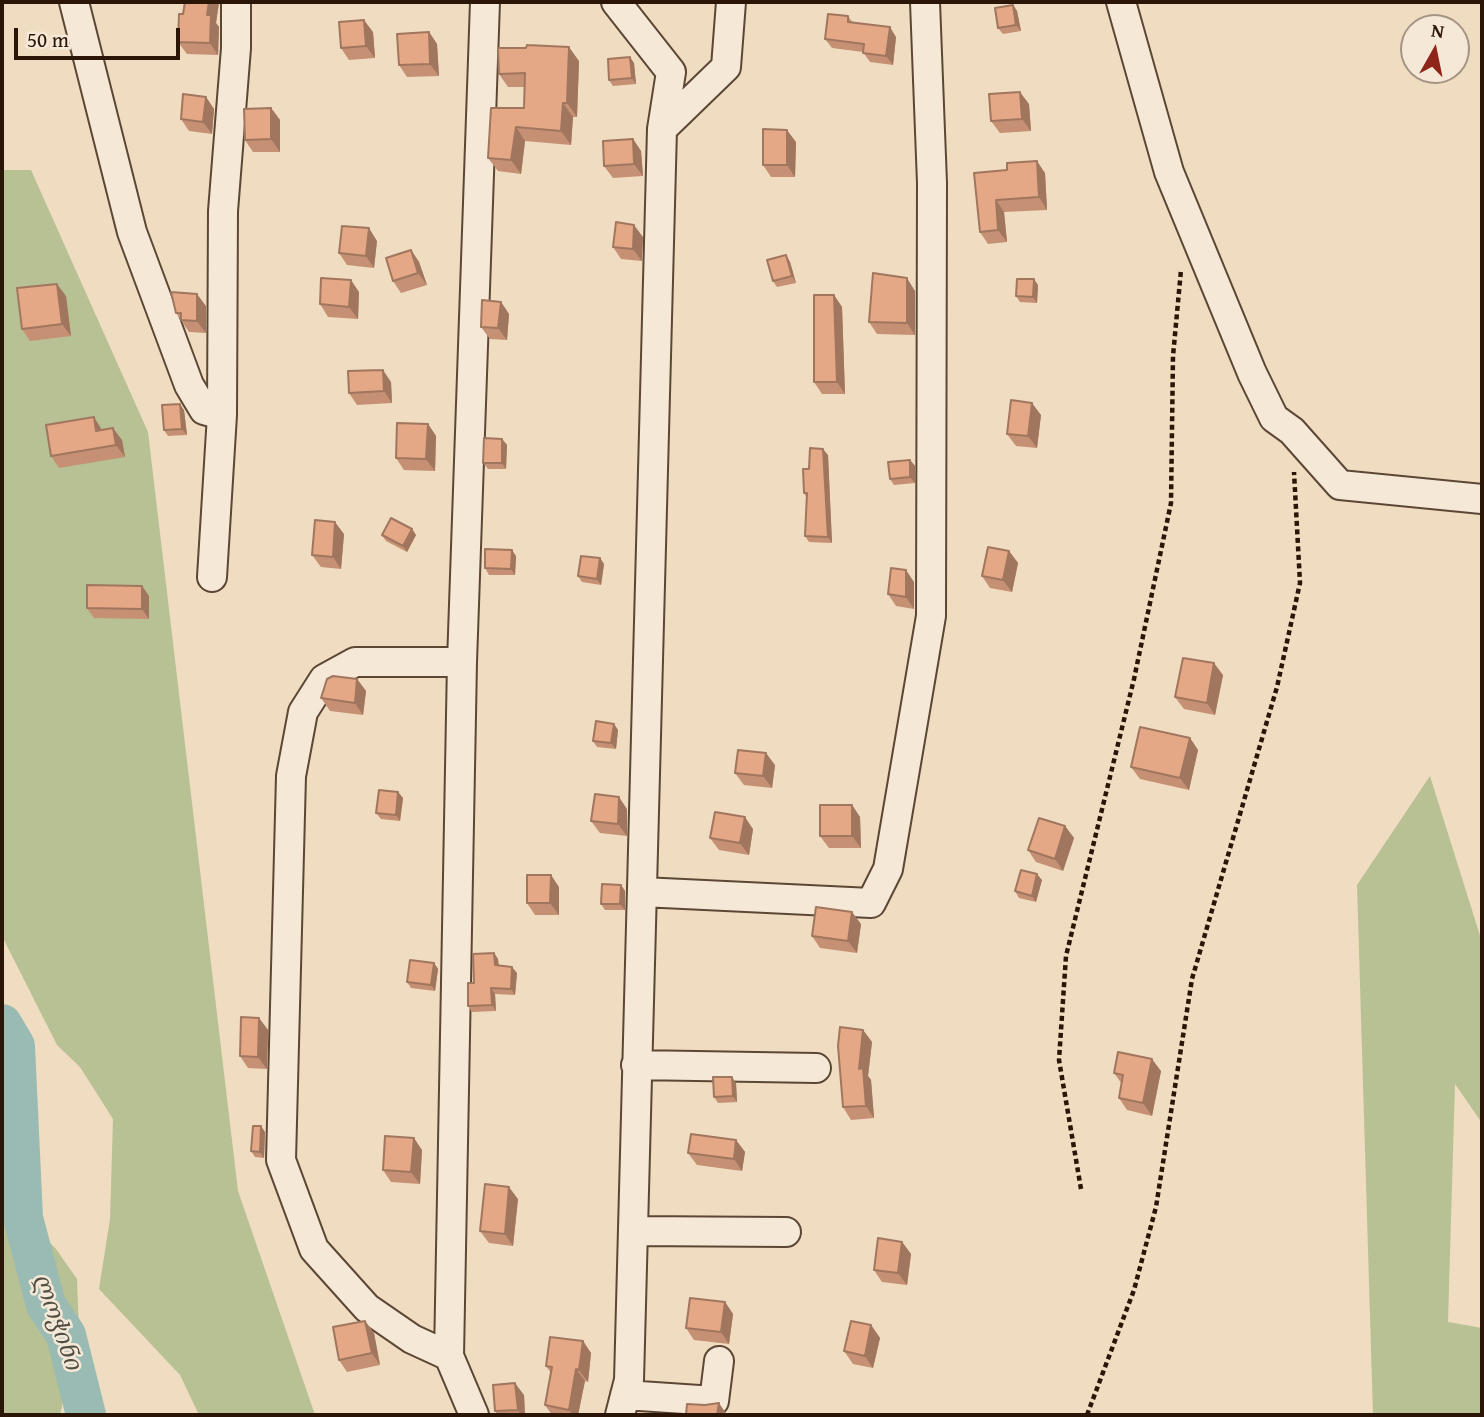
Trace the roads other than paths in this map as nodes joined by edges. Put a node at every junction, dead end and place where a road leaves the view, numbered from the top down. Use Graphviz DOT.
graph roads {
  1 [pos="74,2"];
  2 [pos="236,2"];
  3 [pos="485,2"];
  4 [pos="731,2"];
  5 [pos="925,2"];
  6 [pos="1121,2"];
  7 [pos="625,8"];
  8 [pos="662,129"];
  9 [pos="222,415"];
  10 [pos="1482,499"];
  11 [pos="212,577"];
  12 [pos="462,662"];
  13 [pos="642,891"];
  14 [pos="636,1065"];
  15 [pos="816,1068"];
  16 [pos="633,1231"];
  17 [pos="786,1232"];
  18 [pos="449,1356"];
  19 [pos="719,1362"];
  20 [pos="622,1405"];
  21 [pos="474,1415"];
  1 -- 9 [label="street"];
  2 -- 9 [label="street"];
  3 -- 12 [label="street"];
  4 -- 8 [label="street"];
  5 -- 13 [label="street"];
  6 -- 10 [label="street"];
  7 -- 8 [label="street"];
  8 -- 13 [label="street"];
  9 -- 11 [label="street"];
  12 -- 18 [label="street"];
  12 -- 18 [label="street"];
  13 -- 14 [label="street"];
  14 -- 15 [label="street"];
  14 -- 16 [label="street"];
  16 -- 17 [label="street"];
  16 -- 20 [label="street"];
  18 -- 21 [label="street"];
  19 -- 20 [label="street"];
}
